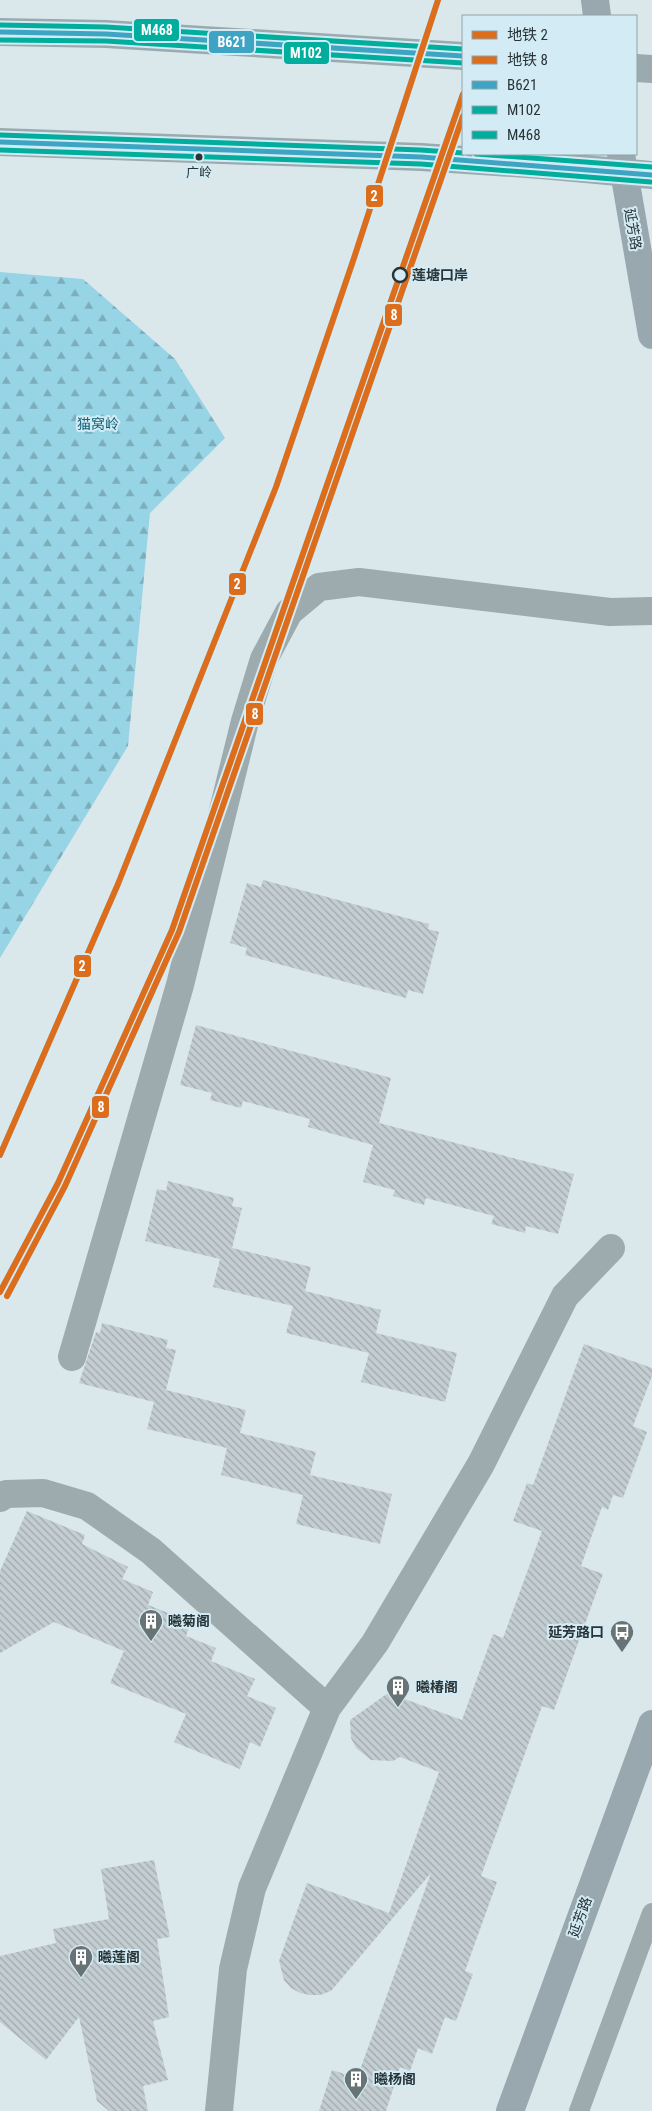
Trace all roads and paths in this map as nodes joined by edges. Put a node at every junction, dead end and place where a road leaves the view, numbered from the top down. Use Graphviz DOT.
graph roads {
  1 [pos="595,0"];
  2 [pos="597,15"];
  3 [pos="0,32"];
  4 [pos="462,56"];
  5 [pos="637,68"];
  6 [pos="652,69"];
  7 [pos="0,142"];
  8 [pos="621,155"];
  9 [pos="652,175"];
  10 [pos="652,335"];
  11 [pos="652,610"];
  12 [pos="611,1248"];
  13 [pos="72,1357"];
  14 [pos="0,1498"];
  15 [pos="328,1708"];
  16 [pos="652,1724"];
  17 [pos="652,1913"];
  18 [pos="219,2111"];
  19 [pos="510,2111"];
  20 [pos="579,2111"];
  1 -- 2 [label="main road"];
  3 -- 4 [label="highway"];
  5 -- 6 [label="highway"];
  7 -- 9 [label="highway, bridge"];
  8 -- 10 [label="main road, 延芳路"];
  11 -- 13 [label="street"];
  12 -- 15 [label="street"];
  14 -- 15 [label="street"];
  15 -- 18 [label="street"];
  16 -- 19 [label="main road, 延芳路"];
  17 -- 20 [label="lane"];
}
